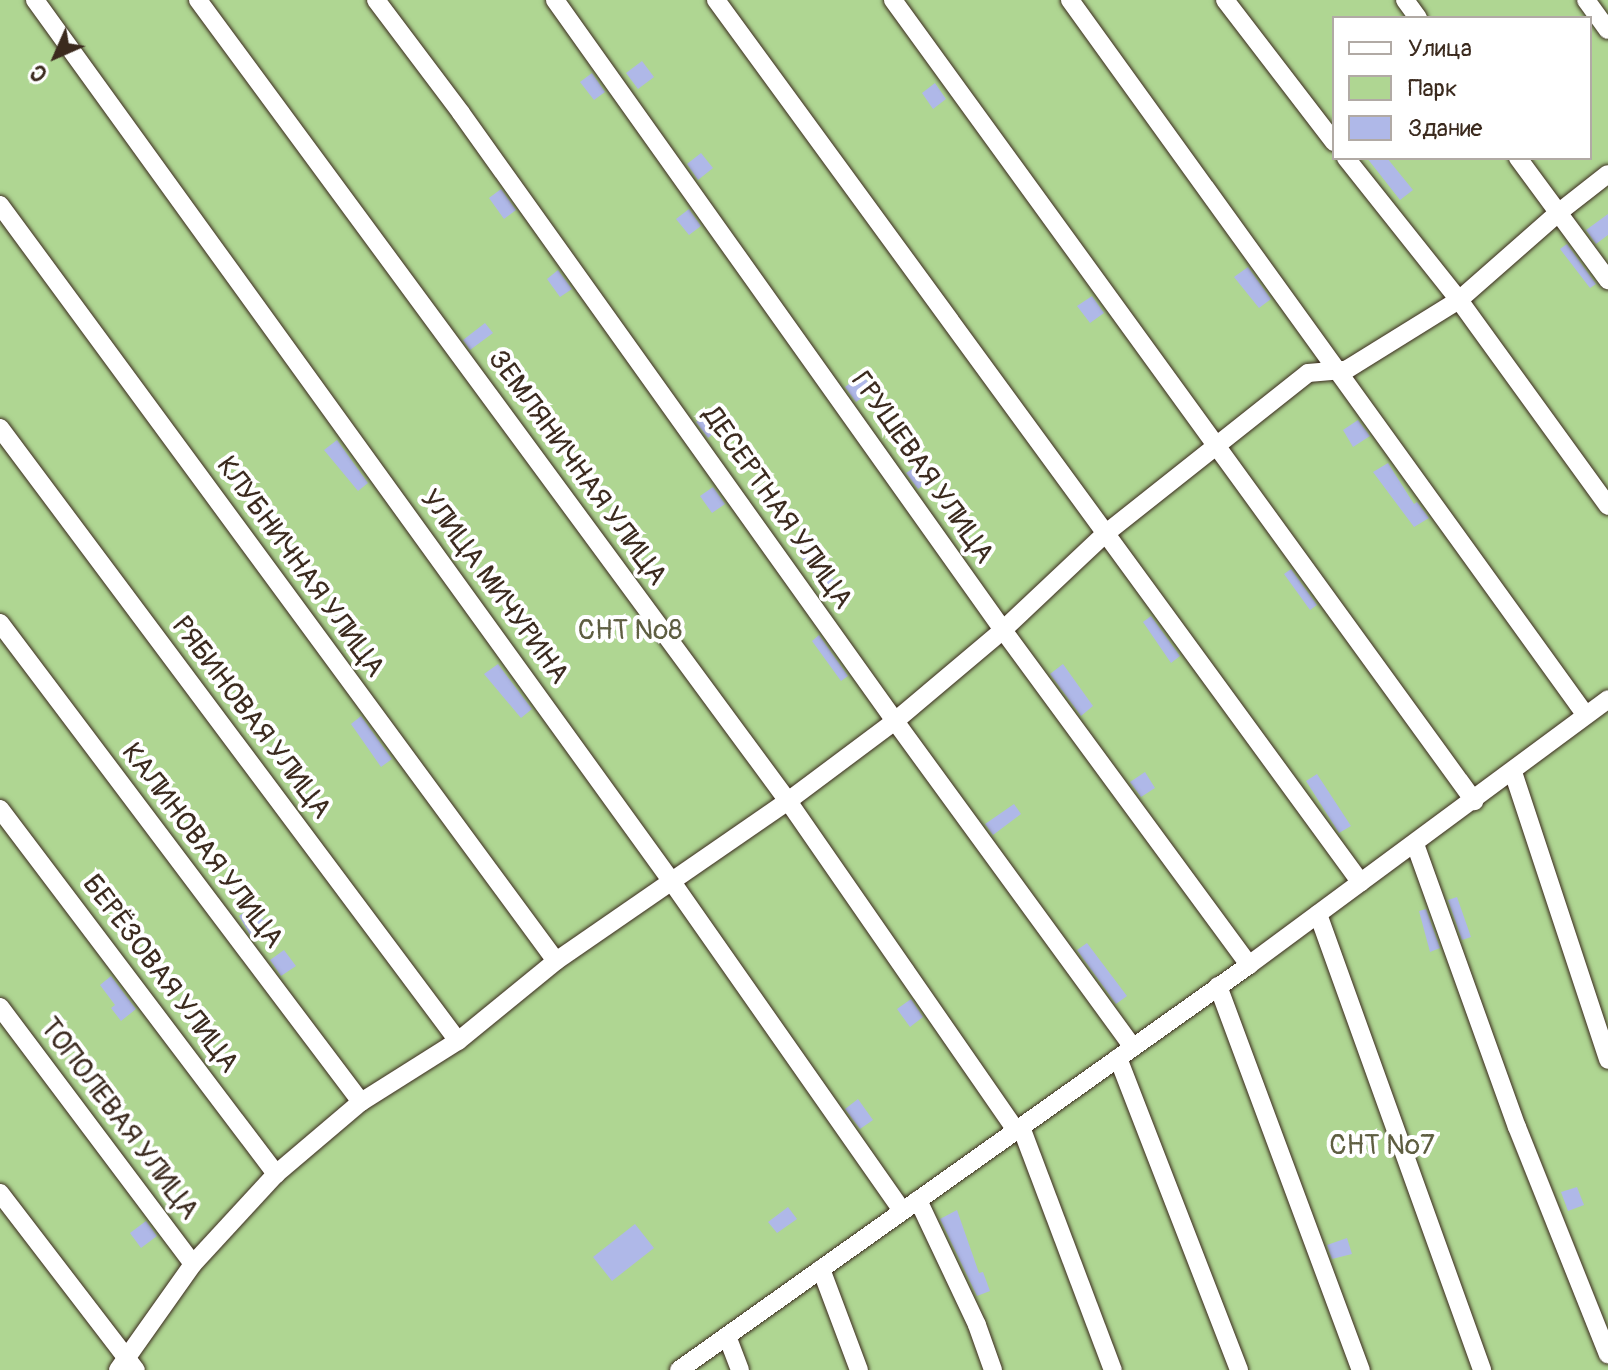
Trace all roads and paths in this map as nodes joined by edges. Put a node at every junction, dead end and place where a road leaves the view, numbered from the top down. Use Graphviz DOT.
graph roads {
  1 [pos="35,0"];
  2 [pos="198,0"];
  3 [pos="376,0"];
  4 [pos="555,0"];
  5 [pos="716,0"];
  6 [pos="893,0"];
  7 [pos="1070,0"];
  8 [pos="1225,0"];
  9 [pos="1586,0"];
  10 [pos="1608,30"];
  11 [pos="1332,139"];
  12 [pos="1348,160"];
  13 [pos="1519,160"];
  14 [pos="1608,174"];
  15 [pos="0,205"];
  16 [pos="1558,213"];
  17 [pos="1608,280"];
  18 [pos="1459,300"];
  19 [pos="1340,370"];
  20 [pos="0,428"];
  21 [pos="1217,443"];
  22 [pos="1608,506"];
  23 [pos="1105,534"];
  24 [pos="0,623"];
  25 [pos="1003,630"];
  26 [pos="1606,705"];
  27 [pos="1585,714"];
  28 [pos="895,721"];
  29 [pos="1513,772"];
  30 [pos="788,801"];
  31 [pos="1474,801"];
  32 [pos="0,809"];
  33 [pos="1415,844"];
  34 [pos="672,882"];
  35 [pos="1361,883"];
  36 [pos="1318,914"];
  37 [pos="556,961"];
  38 [pos="1249,965"];
  39 [pos="1218,986"];
  40 [pos="0,1007"];
  41 [pos="458,1041"];
  42 [pos="1126,1052"];
  43 [pos="1608,1060"];
  44 [pos="361,1102"];
  45 [pos="1018,1128"];
  46 [pos="276,1174"];
  47 [pos="0,1193"];
  48 [pos="918,1200"];
  49 [pos="902,1211"];
  50 [pos="193,1264"];
  51 [pos="821,1269"];
  52 [pos="727,1336"];
  53 [pos="1608,1354"];
  54 [pos="127,1366"];
  55 [pos="679,1370"];
  56 [pos="740,1370"];
  57 [pos="859,1370"];
  58 [pos="993,1370"];
  59 [pos="1113,1370"];
  60 [pos="1239,1370"];
  61 [pos="1361,1370"];
  62 [pos="1482,1370"];
  1 -- 34 [label="street, УЛИЦА МИЧУРИНА"];
  2 -- 30 [label="street, ЗЕМЛЯНИЧНАЯ УЛИЦА"];
  3 -- 28 [label="street, ДЕСЕРТНАЯ УЛИЦА"];
  4 -- 25 [label="street, ГРУШЕВАЯ УЛИЦА"];
  5 -- 23 [label="street"];
  6 -- 21 [label="street"];
  7 -- 19 [label="street"];
  8 -- 11 [label="street"];
  9 -- 10 [label="street"];
  12 -- 18 [label="street"];
  13 -- 16 [label="street"];
  14 -- 16 [label="street"];
  15 -- 37 [label="street, КЛУБНИЧНАЯ УЛИЦА"];
  16 -- 17 [label="street"];
  16 -- 18 [label="street"];
  18 -- 19 [label="street"];
  18 -- 22 [label="street"];
  19 -- 21 [label="street"];
  19 -- 27 [label="street"];
  20 -- 41 [label="street, РЯБИНОВАЯ УЛИЦА"];
  21 -- 23 [label="street"];
  21 -- 31 [label="street"];
  23 -- 25 [label="street"];
  23 -- 35 [label="street"];
  24 -- 44 [label="street, КАЛИНОВАЯ УЛИЦА"];
  25 -- 28 [label="street"];
  25 -- 38 [label="street, ГРУШЕВАЯ УЛИЦА"];
  26 -- 27 [label="street"];
  27 -- 29 [label="street"];
  28 -- 30 [label="street"];
  28 -- 42 [label="street, ДЕСЕРТНАЯ УЛИЦА"];
  29 -- 31 [label="street"];
  29 -- 43 [label="street"];
  30 -- 34 [label="street"];
  30 -- 45 [label="street, ЗЕМЛЯНИЧНАЯ УЛИЦА"];
  31 -- 33 [label="street"];
  32 -- 46 [label="street, БЕРЁЗОВАЯ УЛИЦА"];
  33 -- 35 [label="street"];
  33 -- 53 [label="street"];
  34 -- 37 [label="street"];
  34 -- 49 [label="street, УЛИЦА МИЧУРИНА"];
  35 -- 36 [label="street"];
  36 -- 38 [label="street"];
  36 -- 62 [label="street"];
  37 -- 41 [label="street"];
  38 -- 39 [label="street"];
  39 -- 42 [label="street"];
  39 -- 61 [label="street"];
  40 -- 50 [label="street, ТОПОЛЕВАЯ УЛИЦА"];
  41 -- 44 [label="street"];
  42 -- 45 [label="street"];
  42 -- 60 [label="street, ДЕСЕРТНАЯ УЛИЦА"];
  44 -- 46 [label="street"];
  45 -- 48 [label="street"];
  45 -- 59 [label="street, ЗЕМЛЯНИЧНАЯ УЛИЦА"];
  46 -- 50 [label="street"];
  47 -- 54 [label="street"];
  48 -- 49 [label="street"];
  48 -- 58 [label="street"];
  49 -- 51 [label="street"];
  50 -- 54 [label="street"];
  51 -- 52 [label="street"];
  51 -- 57 [label="street"];
  52 -- 55 [label="street"];
  52 -- 56 [label="street"];
}
